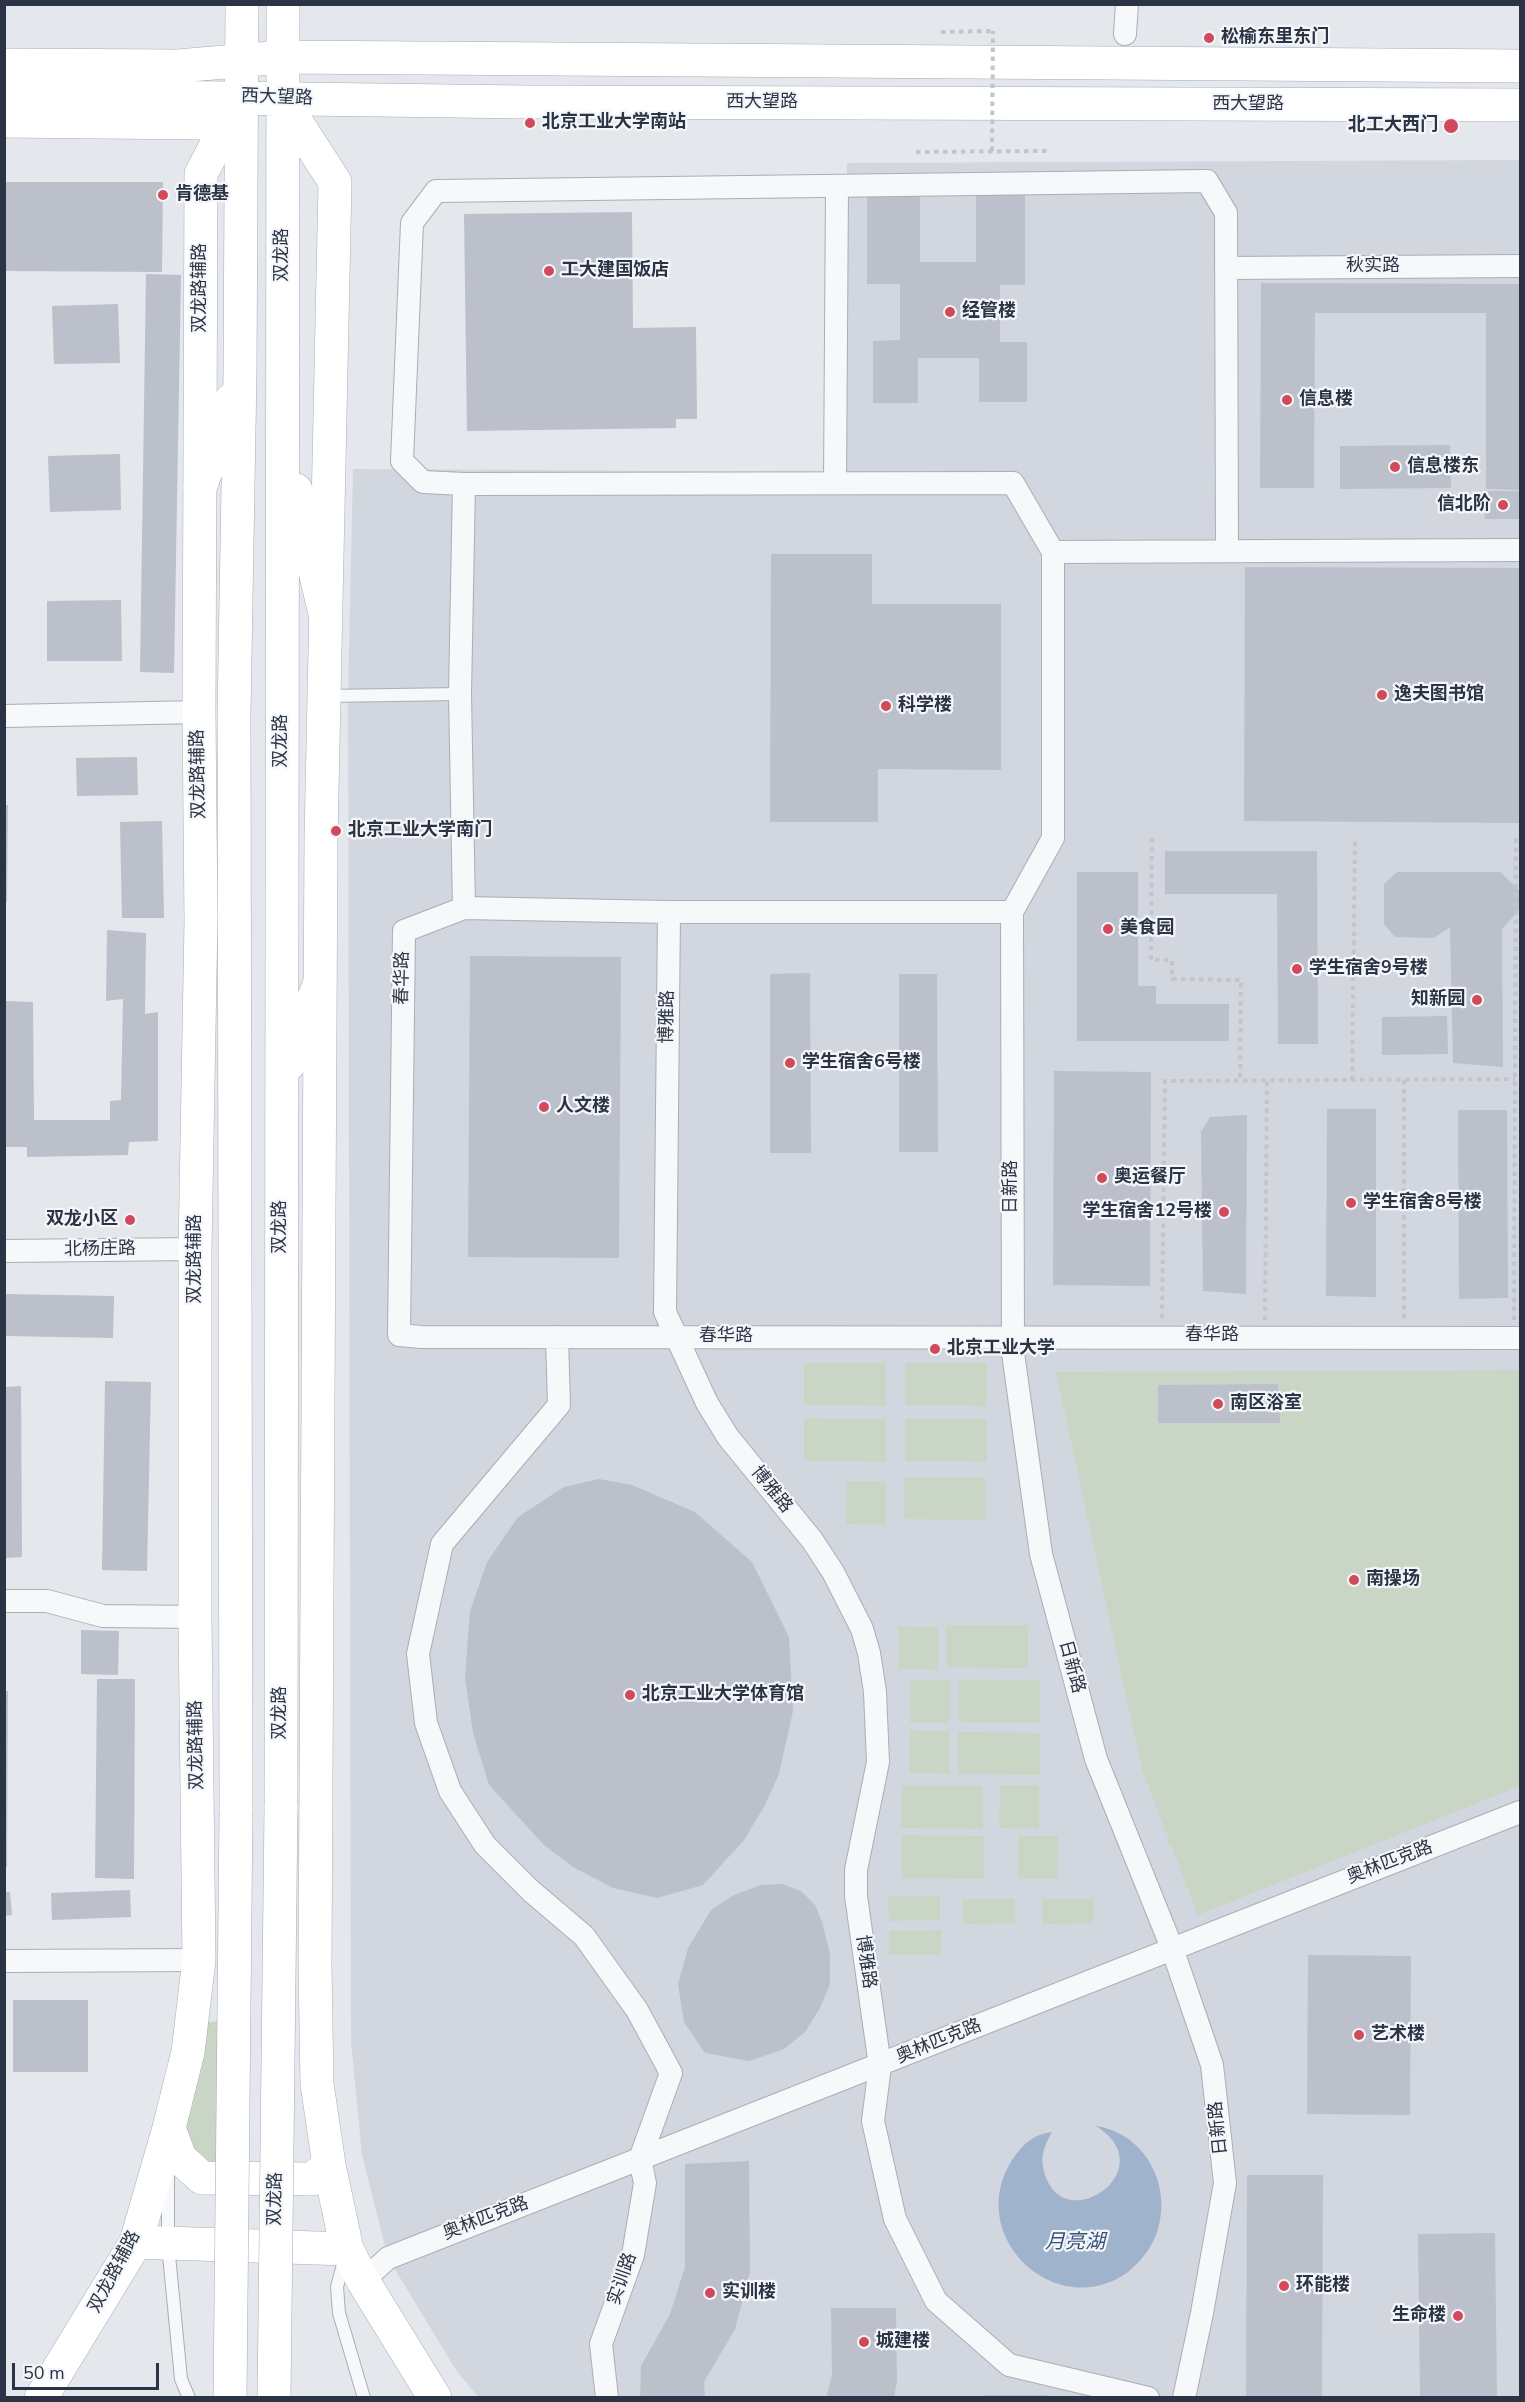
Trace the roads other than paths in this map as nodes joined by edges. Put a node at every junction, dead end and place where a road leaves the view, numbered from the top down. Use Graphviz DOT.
graph roads {
  1 [pos="242,4"];
  2 [pos="283,4"];
  3 [pos="1127,4"];
  4 [pos="1125,34"];
  5 [pos="283,57"];
  6 [pos="242,60"];
  7 [pos="4,65"];
  8 [pos="1521,66"];
  9 [pos="4,95"];
  10 [pos="282,100"];
  11 [pos="1521,105"];
  12 [pos="236,116"];
  13 [pos="4,121"];
  14 [pos="837,186"];
  15 [pos="1521,266"];
  16 [pos="1226,268"];
  17 [pos="240,373"];
  18 [pos="284,436"];
  19 [pos="835,483"];
  20 [pos="464,484"];
  21 [pos="200,488"];
  22 [pos="1521,550"];
  23 [pos="1227,551"];
  24 [pos="1053,552"];
  25 [pos="325,614"];
  26 [pos="460,694"];
  27 [pos="324,696"];
  28 [pos="199,712"];
  29 [pos="4,716"];
  30 [pos="464,908"];
  31 [pos="669,912"];
  32 [pos="1012,912"];
  33 [pos="320,982"];
  34 [pos="281,1086"];
  35 [pos="195,1249"];
  36 [pos="4,1251"];
  37 [pos="1013,1336"];
  38 [pos="557,1337"];
  39 [pos="678,1337"];
  40 [pos="1517,1338"];
  41 [pos="4,1601"];
  42 [pos="195,1617"];
  43 [pos="1521,1812"];
  44 [pos="1172,1948"];
  45 [pos="199,1960"];
  46 [pos="4,1961"];
  47 [pos="880,2066"];
  48 [pos="169,2128"];
  49 [pos="640,2159"];
  50 [pos="329,2164"];
  51 [pos="136,2242"];
  52 [pos="168,2245"];
  53 [pos="347,2249"];
  54 [pos="363,2281"];
  55 [pos="40,2397"];
  56 [pos="189,2397"];
  57 [pos="230,2397"];
  58 [pos="274,2397"];
  59 [pos="364,2397"];
  60 [pos="435,2397"];
  61 [pos="607,2397"];
  62 [pos="1148,2397"];
  63 [pos="1184,2397"];
  1 -- 6 [label="main road"];
  2 -- 5 [label="main road, 双龙路"];
  3 -- 4 [label="street"];
  5 -- 6 [label="main road, 西大望路"];
  5 -- 8 [label="main road"];
  5 -- 10 [label="main road, 双龙路"];
  6 -- 7 [label="main road, 西大望路"];
  6 -- 12 [label="main road"];
  9 -- 12 [label="main road, 西大望路"];
  10 -- 11 [label="main road, 西大望路"];
  10 -- 12 [label="main road, 西大望路"];
  10 -- 18 [label="main road, 双龙路"];
  10 -- 25 [label="main road"];
  12 -- 13 [label="main road"];
  12 -- 17 [label="main road"];
  12 -- 21 [label="main road, 双龙路辅路"];
  14 -- 16 [label="street"];
  14 -- 19 [label="street"];
  14 -- 20 [label="street"];
  15 -- 16 [label="street, 秋实路"];
  16 -- 23 [label="street"];
  17 -- 21 [label="main road"];
  17 -- 57 [label="main road, bridge"];
  18 -- 25 [label="main road"];
  18 -- 34 [label="main road, 双龙路"];
  19 -- 20 [label="street"];
  19 -- 24 [label="street"];
  20 -- 26 [label="street"];
  21 -- 28 [label="main road, 双龙路辅路"];
  22 -- 23 [label="street"];
  23 -- 24 [label="street"];
  24 -- 32 [label="street"];
  25 -- 27 [label="main road"];
  26 -- 27 [label="lane"];
  26 -- 30 [label="street"];
  27 -- 33 [label="main road"];
  28 -- 29 [label="street"];
  28 -- 35 [label="main road, 双龙路辅路"];
  30 -- 31 [label="street"];
  30 -- 38 [label="street, 春华路"];
  31 -- 32 [label="street"];
  31 -- 39 [label="street, 博雅路"];
  32 -- 37 [label="street, 日新路"];
  33 -- 34 [label="main road"];
  33 -- 50 [label="main road"];
  34 -- 58 [label="main road, 双龙路, bridge"];
  35 -- 36 [label="street, 北杨庄路"];
  35 -- 42 [label="main road, 双龙路辅路"];
  37 -- 39 [label="street, 春华路"];
  37 -- 40 [label="street, 春华路"];
  37 -- 44 [label="street, 日新路"];
  38 -- 39 [label="street, 春华路"];
  38 -- 49 [label="street"];
  39 -- 47 [label="street, 博雅路"];
  41 -- 42 [label="street"];
  42 -- 45 [label="main road, 双龙路辅路"];
  43 -- 44 [label="street, 奥林匹克路"];
  44 -- 47 [label="street, 奥林匹克路"];
  44 -- 63 [label="street, 日新路"];
  45 -- 46 [label="street"];
  45 -- 48 [label="main road, 双龙路辅路"];
  47 -- 49 [label="street, 奥林匹克路"];
  47 -- 62 [label="street, 博雅路"];
  48 -- 50 [label="main road"];
  48 -- 51 [label="main road, 双龙路辅路"];
  48 -- 52 [label="lane"];
  49 -- 54 [label="street, 奥林匹克路"];
  49 -- 61 [label="street, 实训路"];
  50 -- 53 [label="main road"];
  51 -- 52 [label="main road"];
  51 -- 55 [label="main road, 双龙路辅路"];
  52 -- 53 [label="main road"];
  52 -- 56 [label="lane"];
  53 -- 54 [label="main road"];
  53 -- 59 [label="lane"];
  54 -- 60 [label="main road"];
}
